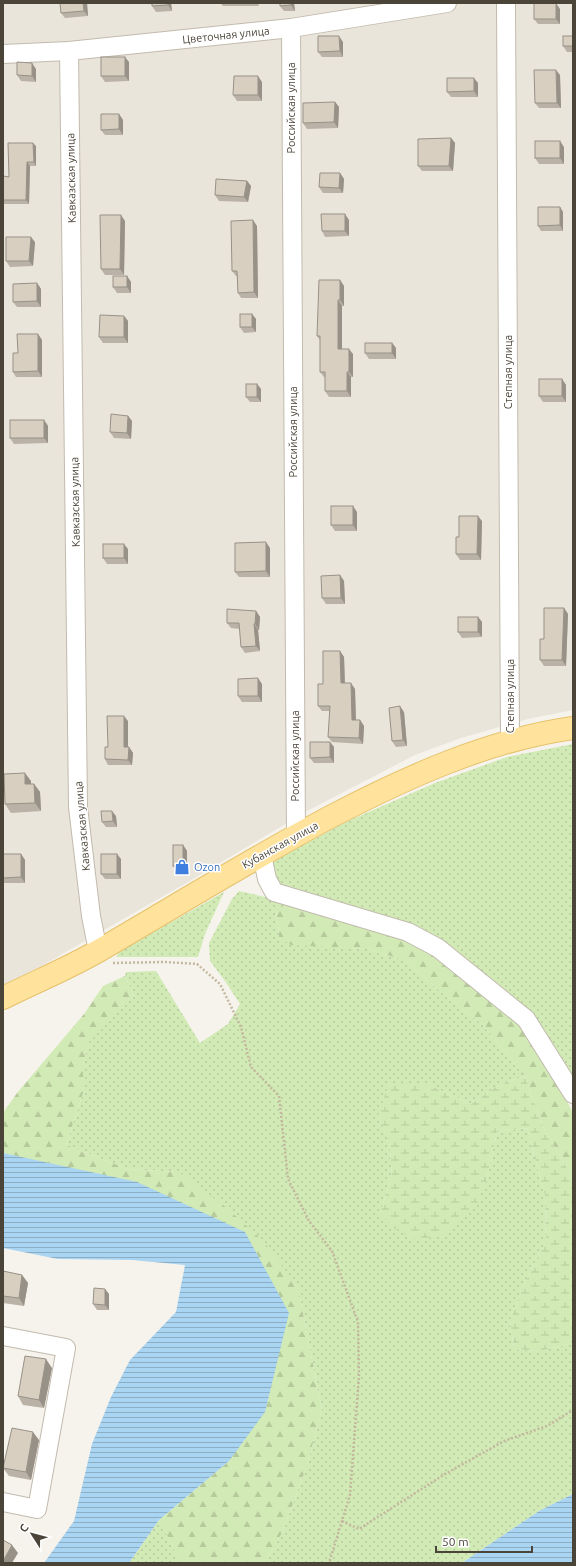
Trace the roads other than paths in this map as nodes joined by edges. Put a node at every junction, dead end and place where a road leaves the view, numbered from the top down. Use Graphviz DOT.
graph roads {
  1 [pos="447,3"];
  2 [pos="506,3"];
  3 [pos="291,28"];
  4 [pos="69,51"];
  5 [pos="3,54"];
  6 [pos="573,728"];
  7 [pos="510,741"];
  8 [pos="296,836"];
  9 [pos="262,855"];
  10 [pos="98,951"];
  11 [pos="3,998"];
  12 [pos="573,1094"];
  13 [pos="3,1336"];
  14 [pos="3,1502"];
  1 -- 3 [label="street, Цветочная улица"];
  2 -- 7 [label="street, Степная улица"];
  3 -- 4 [label="street, Цветочная улица"];
  3 -- 8 [label="street, Российская улица"];
  4 -- 5 [label="street, Цветочная улица"];
  4 -- 10 [label="street, Кавказская улица"];
  6 -- 7 [label="main road, Кубанская улица"];
  7 -- 8 [label="main road, Кубанская улица"];
  8 -- 9 [label="main road, Кубанская улица"];
  9 -- 10 [label="main road, Кубанская улица"];
  9 -- 12 [label="street"];
  10 -- 11 [label="main road, Кубанская улица"];
  13 -- 14 [label="street"];
}
